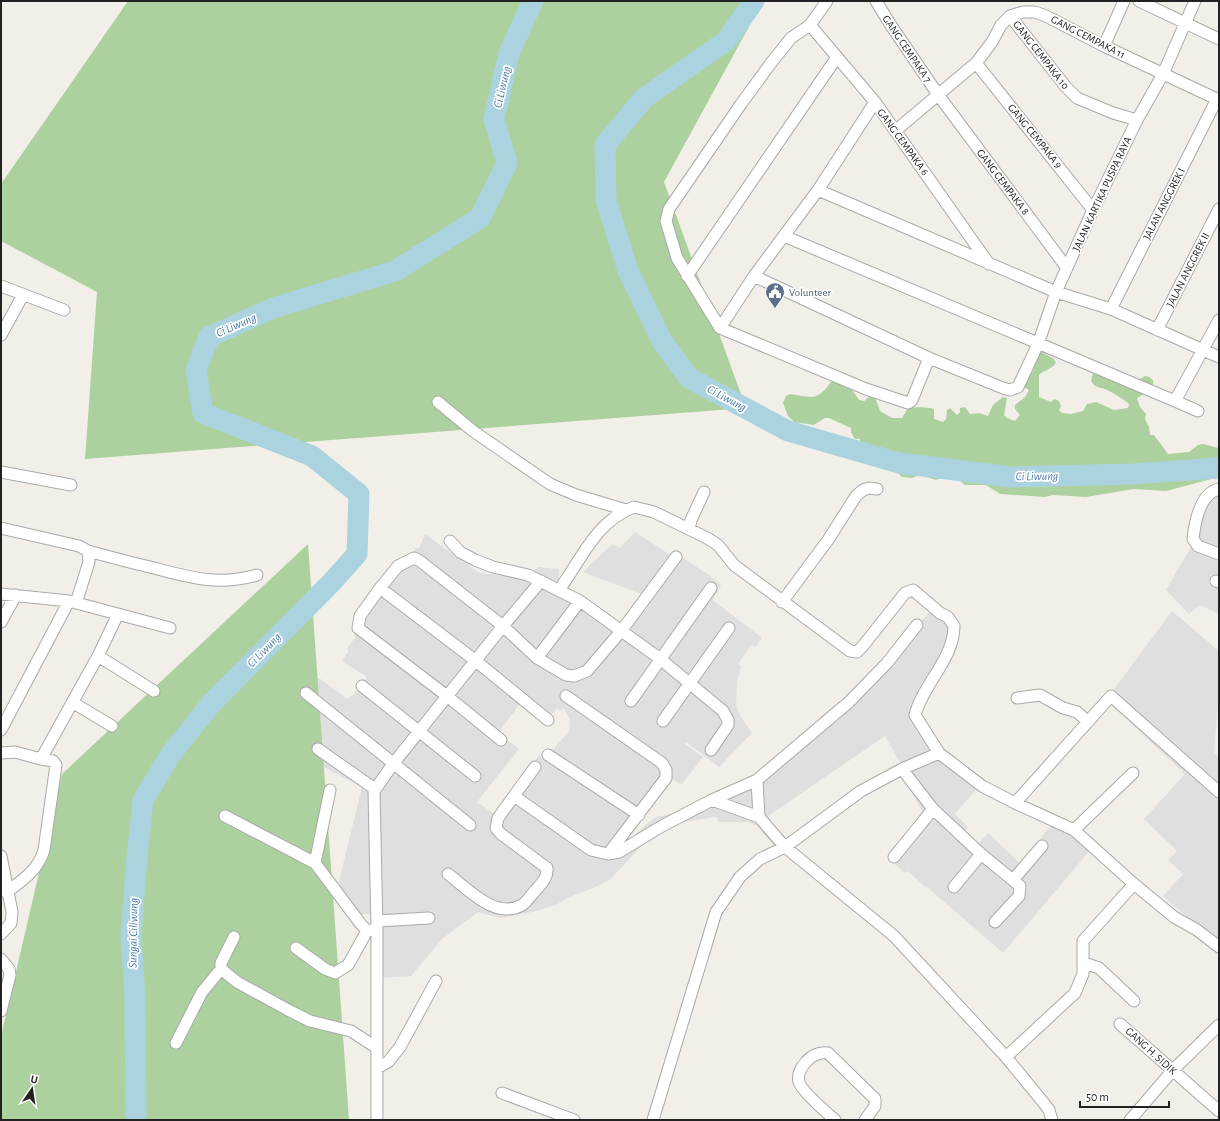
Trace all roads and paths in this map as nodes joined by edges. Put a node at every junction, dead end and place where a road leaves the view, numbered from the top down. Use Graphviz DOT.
graph roads {
  1 [pos="827,1"];
  2 [pos="876,1"];
  3 [pos="1124,1"];
  4 [pos="1139,1"];
  5 [pos="1196,1"];
  6 [pos="1010,16"];
  7 [pos="1185,23"];
  8 [pos="810,25"];
  9 [pos="1219,39"];
  10 [pos="1104,46"];
  11 [pos="837,57"];
  12 [pos="976,63"];
  13 [pos="1163,74"];
  14 [pos="939,96"];
  15 [pos="1218,100"];
  16 [pos="875,102"];
  17 [pos="1137,120"];
  18 [pos="895,131"];
  19 [pos="818,190"];
  20 [pos="1219,209"];
  21 [pos="1093,210"];
  22 [pos="784,236"];
  23 [pos="990,264"];
  24 [pos="1067,268"];
  25 [pos="687,276"];
  26 [pos="754,276"];
  27 [pos="1,286"];
  28 [pos="1056,292"];
  29 [pos="23,295"];
  30 [pos="1111,309"];
  31 [pos="64,310"];
  32 [pos="1219,320"];
  33 [pos="720,328"];
  34 [pos="1157,330"];
  35 [pos="1,335"];
  36 [pos="1038,344"];
  37 [pos="1204,350"];
  38 [pos="1219,357"];
  39 [pos="930,358"];
  40 [pos="1175,401"];
  41 [pos="438,402"];
  42 [pos="1198,411"];
  43 [pos="1,472"];
  44 [pos="71,485"];
  45 [pos="877,489"];
  46 [pos="1219,489"];
  47 [pos="704,492"];
  48 [pos="626,510"];
  49 [pos="1,528"];
  50 [pos="690,529"];
  51 [pos="450,541"];
  52 [pos="88,551"];
  53 [pos="1219,554"];
  54 [pos="676,557"];
  55 [pos="257,574"];
  56 [pos="541,581"];
  57 [pos="380,588"];
  58 [pos="711,588"];
  59 [pos="559,590"];
  60 [pos="1,594"];
  61 [pos="16,595"];
  62 [pos="580,601"];
  63 [pos="72,602"];
  64 [pos="782,602"];
  65 [pos="118,614"];
  66 [pos="1,622"];
  67 [pos="917,625"];
  68 [pos="503,626"];
  69 [pos="170,628"];
  70 [pos="729,628"];
  71 [pos="622,630"];
  72 [pos="98,656"];
  73 [pos="537,658"];
  74 [pos="660,658"];
  75 [pos="476,661"];
  76 [pos="690,682"];
  77 [pos="362,686"];
  78 [pos="154,691"];
  79 [pos="306,692"];
  80 [pos="447,696"];
  81 [pos="566,696"];
  82 [pos="1017,698"];
  83 [pos="630,701"];
  84 [pos="72,702"];
  85 [pos="548,720"];
  86 [pos="662,721"];
  87 [pos="1088,722"];
  88 [pos="112,726"];
  89 [pos="1,730"];
  90 [pos="419,731"];
  91 [pos="501,740"];
  92 [pos="318,749"];
  93 [pos="711,750"];
  94 [pos="1,753"];
  95 [pos="939,753"];
  96 [pos="548,755"];
  97 [pos="40,759"];
  98 [pos="393,764"];
  99 [pos="535,767"];
  100 [pos="902,769"];
  101 [pos="1133,772"];
  102 [pos="475,776"];
  103 [pos="757,780"];
  104 [pos="375,789"];
  105 [pos="330,790"];
  106 [pos="1219,792"];
  107 [pos="514,796"];
  108 [pos="712,800"];
  109 [pos="1015,803"];
  110 [pos="933,809"];
  111 [pos="639,815"];
  112 [pos="225,816"];
  113 [pos="759,817"];
  114 [pos="470,825"];
  115 [pos="1074,830"];
  116 [pos="1042,846"];
  117 [pos="785,847"];
  118 [pos="608,854"];
  119 [pos="980,854"];
  120 [pos="1,856"];
  121 [pos="894,857"];
  122 [pos="315,863"];
  123 [pos="448,874"];
  124 [pos="1012,880"];
  125 [pos="1134,884"];
  126 [pos="954,887"];
  127 [pos="5,891"];
  128 [pos="429,918"];
  129 [pos="995,922"];
  130 [pos="374,927"];
  131 [pos="1,934"];
  132 [pos="234,937"];
  133 [pos="1219,947"];
  134 [pos="296,948"];
  135 [pos="1,959"];
  136 [pos="1084,963"];
  137 [pos="221,970"];
  138 [pos="436,981"];
  139 [pos="1134,1002"];
  140 [pos="1,1011"];
  141 [pos="1120,1024"];
  142 [pos="1219,1025"];
  143 [pos="176,1043"];
  144 [pos="376,1048"];
  145 [pos="1006,1057"];
  146 [pos="377,1068"];
  147 [pos="1173,1070"];
  148 [pos="502,1094"];
  149 [pos="1219,1111"];
  150 [pos="378,1120"];
  151 [pos="574,1120"];
  152 [pos="653,1120"];
  153 [pos="835,1120"];
  154 [pos="865,1120"];
  155 [pos="1052,1120"];
  156 [pos="1130,1120"];
  1 -- 8 [label="street"];
  2 -- 14 [label="street, GANG CEMPAKA 7"];
  3 -- 10 [label="street"];
  4 -- 7 [label="street"];
  5 -- 7 [label="street, JALAN KARTIKA PUSPA RAYA"];
  6 -- 10 [label="street, GANG CEMPAKA 11"];
  6 -- 12 [label="street"];
  6 -- 17 [label="street, GANG CEMPAKA 10"];
  7 -- 9 [label="street"];
  7 -- 13 [label="street, JALAN KARTIKA PUSPA RAYA"];
  8 -- 11 [label="street, GANG CEMPAKA 6"];
  8 -- 25 [label="street"];
  10 -- 13 [label="street, GANG CEMPAKA 11"];
  11 -- 16 [label="street, GANG CEMPAKA 6"];
  11 -- 25 [label="street"];
  12 -- 14 [label="street"];
  12 -- 21 [label="street, GANG CEMPAKA 9"];
  13 -- 15 [label="street, GANG CEMPAKA 11"];
  13 -- 17 [label="street, JALAN KARTIKA PUSPA RAYA"];
  14 -- 18 [label="street"];
  14 -- 24 [label="street, GANG CEMPAKA 8"];
  15 -- 30 [label="street, JALAN ANGGREK I"];
  16 -- 18 [label="street, GANG CEMPAKA 6"];
  16 -- 19 [label="street"];
  17 -- 21 [label="street, JALAN KARTIKA PUSPA RAYA"];
  18 -- 23 [label="street, GANG CEMPAKA 6"];
  19 -- 22 [label="street"];
  19 -- 23 [label="street"];
  20 -- 34 [label="street, JALAN ANGGREK II"];
  21 -- 24 [label="street, JALAN KARTIKA PUSPA RAYA"];
  22 -- 26 [label="street"];
  22 -- 36 [label="street"];
  23 -- 28 [label="street"];
  24 -- 28 [label="street, JALAN KARTIKA PUSPA RAYA"];
  25 -- 33 [label="street"];
  26 -- 33 [label="street"];
  26 -- 39 [label="street"];
  27 -- 29 [label="street"];
  28 -- 30 [label="street"];
  28 -- 36 [label="street, JALAN KARTIKA PUSPA RAYA"];
  29 -- 31 [label="street"];
  29 -- 35 [label="street"];
  30 -- 34 [label="street"];
  32 -- 37 [label="street"];
  33 -- 39 [label="street"];
  34 -- 37 [label="street"];
  36 -- 39 [label="street, JALAN KARTIKA PUSPA RAYA"];
  36 -- 40 [label="street"];
  37 -- 38 [label="street"];
  37 -- 40 [label="street"];
  40 -- 42 [label="street"];
  41 -- 48 [label="street"];
  43 -- 44 [label="street"];
  45 -- 64 [label="street"];
  46 -- 53 [label="street"];
  47 -- 50 [label="street"];
  48 -- 50 [label="street"];
  48 -- 59 [label="street"];
  49 -- 52 [label="street"];
  50 -- 64 [label="street"];
  51 -- 56 [label="street"];
  52 -- 55 [label="street"];
  52 -- 63 [label="street"];
  54 -- 71 [label="street"];
  56 -- 59 [label="street"];
  56 -- 68 [label="street"];
  57 -- 68 [label="street"];
  57 -- 75 [label="street"];
  57 -- 80 [label="street"];
  58 -- 74 [label="street"];
  59 -- 62 [label="street"];
  60 -- 61 [label="street"];
  61 -- 63 [label="street"];
  61 -- 66 [label="street"];
  62 -- 71 [label="street"];
  62 -- 73 [label="street"];
  63 -- 65 [label="street"];
  63 -- 89 [label="street"];
  64 -- 95 [label="street"];
  65 -- 69 [label="street"];
  65 -- 72 [label="street"];
  67 -- 103 [label="street"];
  68 -- 73 [label="street"];
  68 -- 75 [label="street"];
  70 -- 76 [label="street"];
  71 -- 73 [label="street"];
  71 -- 74 [label="street"];
  72 -- 78 [label="street"];
  72 -- 84 [label="street"];
  74 -- 76 [label="street"];
  74 -- 83 [label="street"];
  75 -- 80 [label="street"];
  75 -- 85 [label="street"];
  76 -- 86 [label="street"];
  76 -- 93 [label="street"];
  77 -- 90 [label="street"];
  79 -- 98 [label="street"];
  80 -- 90 [label="street"];
  80 -- 91 [label="street"];
  81 -- 111 [label="street"];
  82 -- 87 [label="street"];
  84 -- 88 [label="street"];
  84 -- 97 [label="street"];
  87 -- 106 [label="street"];
  87 -- 109 [label="street"];
  90 -- 98 [label="street"];
  90 -- 102 [label="street"];
  92 -- 104 [label="street"];
  94 -- 97 [label="street"];
  95 -- 100 [label="street"];
  95 -- 109 [label="street"];
  96 -- 111 [label="street"];
  97 -- 127 [label="street"];
  98 -- 104 [label="street"];
  98 -- 114 [label="street"];
  99 -- 107 [label="street"];
  100 -- 110 [label="street"];
  100 -- 117 [label="street"];
  101 -- 115 [label="street"];
  103 -- 108 [label="street"];
  103 -- 113 [label="street"];
  104 -- 130 [label="street"];
  105 -- 122 [label="street"];
  107 -- 118 [label="street"];
  107 -- 123 [label="street"];
  108 -- 113 [label="street"];
  108 -- 118 [label="street"];
  109 -- 115 [label="street"];
  110 -- 119 [label="street"];
  110 -- 121 [label="street"];
  111 -- 118 [label="street"];
  112 -- 122 [label="street"];
  113 -- 117 [label="street"];
  115 -- 125 [label="street"];
  116 -- 124 [label="street"];
  117 -- 145 [label="street"];
  117 -- 152 [label="street"];
  119 -- 124 [label="street"];
  119 -- 126 [label="street"];
  120 -- 127 [label="street"];
  122 -- 130 [label="street"];
  124 -- 129 [label="street"];
  125 -- 133 [label="street"];
  125 -- 136 [label="street"];
  127 -- 131 [label="street"];
  128 -- 130 [label="street"];
  130 -- 134 [label="street"];
  130 -- 144 [label="street"];
  132 -- 137 [label="street"];
  135 -- 140 [label="street"];
  136 -- 139 [label="street"];
  136 -- 145 [label="street"];
  137 -- 143 [label="street"];
  137 -- 144 [label="street"];
  138 -- 146 [label="street"];
  141 -- 147 [label="street, GANG H. SIDIK"];
  142 -- 147 [label="street"];
  144 -- 146 [label="street"];
  145 -- 155 [label="street"];
  146 -- 150 [label="street"];
  147 -- 149 [label="street, GANG H. SIDIK"];
  147 -- 156 [label="street"];
  148 -- 151 [label="street"];
  153 -- 154 [label="street"];
}
